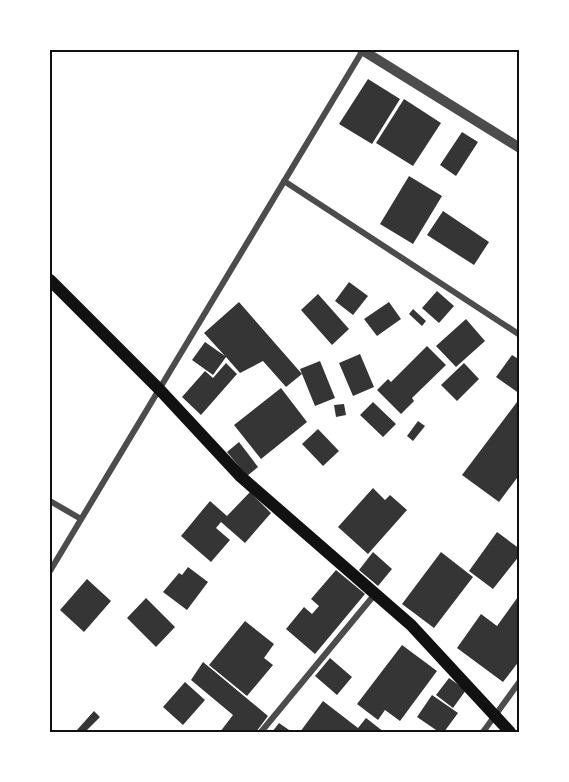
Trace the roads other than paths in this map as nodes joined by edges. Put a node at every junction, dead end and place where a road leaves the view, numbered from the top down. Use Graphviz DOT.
graph roads {
  1 [pos="363,50"];
  2 [pos="519,148"];
  3 [pos="284,181"];
  4 [pos="50,280"];
  5 [pos="519,335"];
  6 [pos="160,390"];
  7 [pos="50,501"];
  8 [pos="81,519"];
  9 [pos="50,571"];
  10 [pos="375,594"];
  11 [pos="519,681"];
  12 [pos="494,714"];
  13 [pos="261,732"];
  14 [pos="483,732"];
  15 [pos="510,732"];
  1 -- 2 [label="street"];
  1 -- 3 [label="street"];
  3 -- 5 [label="street"];
  3 -- 6 [label="street"];
  4 -- 6 [label="main road"];
  6 -- 8 [label="street"];
  6 -- 10 [label="main road"];
  7 -- 8 [label="street"];
  8 -- 9 [label="street"];
  10 -- 12 [label="main road"];
  10 -- 13 [label="street"];
  11 -- 12 [label="street"];
  12 -- 14 [label="street"];
  12 -- 15 [label="main road"];
}
